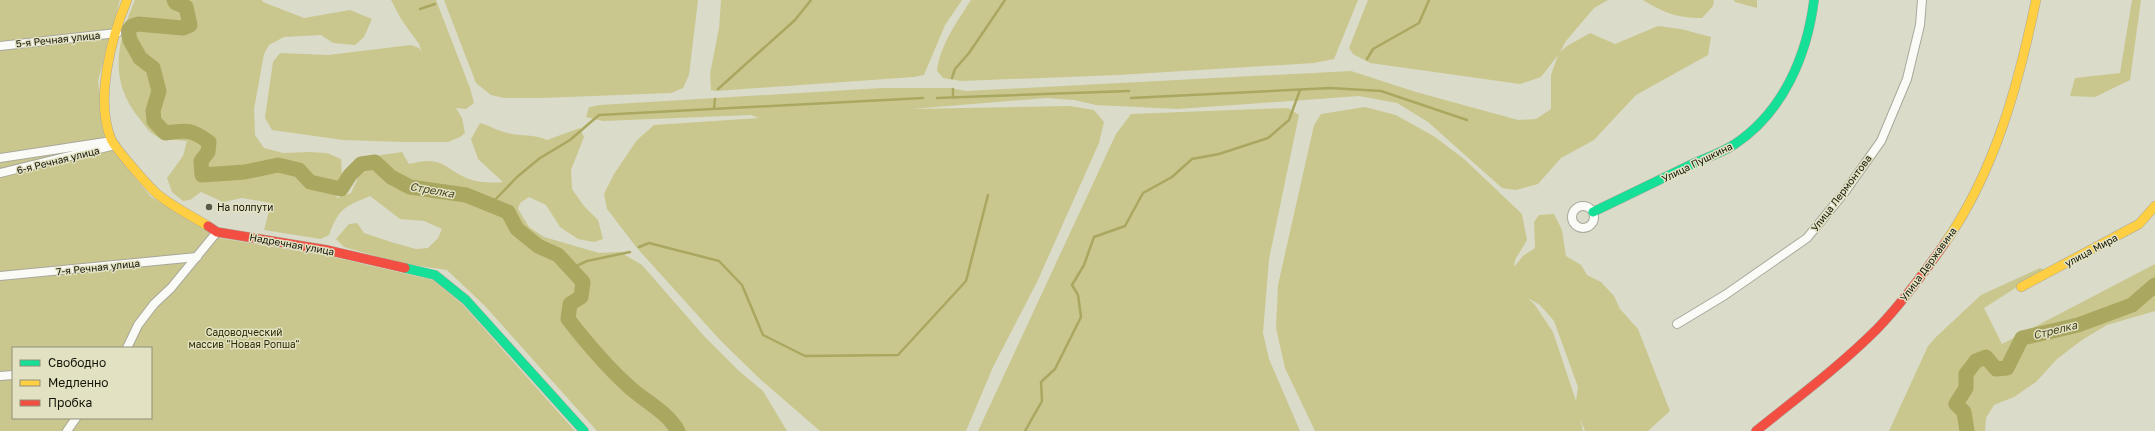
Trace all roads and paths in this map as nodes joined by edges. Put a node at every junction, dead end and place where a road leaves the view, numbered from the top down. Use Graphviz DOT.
graph roads {
  1 [pos="127,0"];
  2 [pos="1814,0"];
  3 [pos="1922,0"];
  4 [pos="2036,0"];
  5 [pos="117,33"];
  6 [pos="0,46"];
  7 [pos="114,143"];
  8 [pos="0,158"];
  9 [pos="0,173"];
  10 [pos="2155,206"];
  11 [pos="1592,212"];
  12 [pos="217,232"];
  13 [pos="197,257"];
  14 [pos="0,276"];
  15 [pos="2021,287"];
  16 [pos="1676,324"];
  17 [pos="127,347"];
  18 [pos="12,375"];
  19 [pos="0,376"];
  20 [pos="75,419"];
  21 [pos="67,431"];
  22 [pos="584,431"];
  23 [pos="1756,431"];
  1 -- 5 [label="street, Надречная улица"];
  2 -- 11 [label="street, Улица Пушкина"];
  3 -- 16 [label="street, Улица Лермонтова"];
  4 -- 23 [label="street, Улица Державина"];
  5 -- 6 [label="street, 5-я Речная улица"];
  5 -- 7 [label="street, Надречная улица"];
  7 -- 8 [label="street, 6-я Речная улица"];
  7 -- 9 [label="street, 6-я Речная улица"];
  7 -- 12 [label="street, Надречная улица"];
  10 -- 15 [label="street, улица Мира"];
  12 -- 13 [label="street"];
  12 -- 22 [label="street, Надречная улица"];
  13 -- 14 [label="street, 7-я Речная улица"];
  13 -- 17 [label="street"];
  18 -- 19 [label="street"];
  20 -- 21 [label="street"];
}
